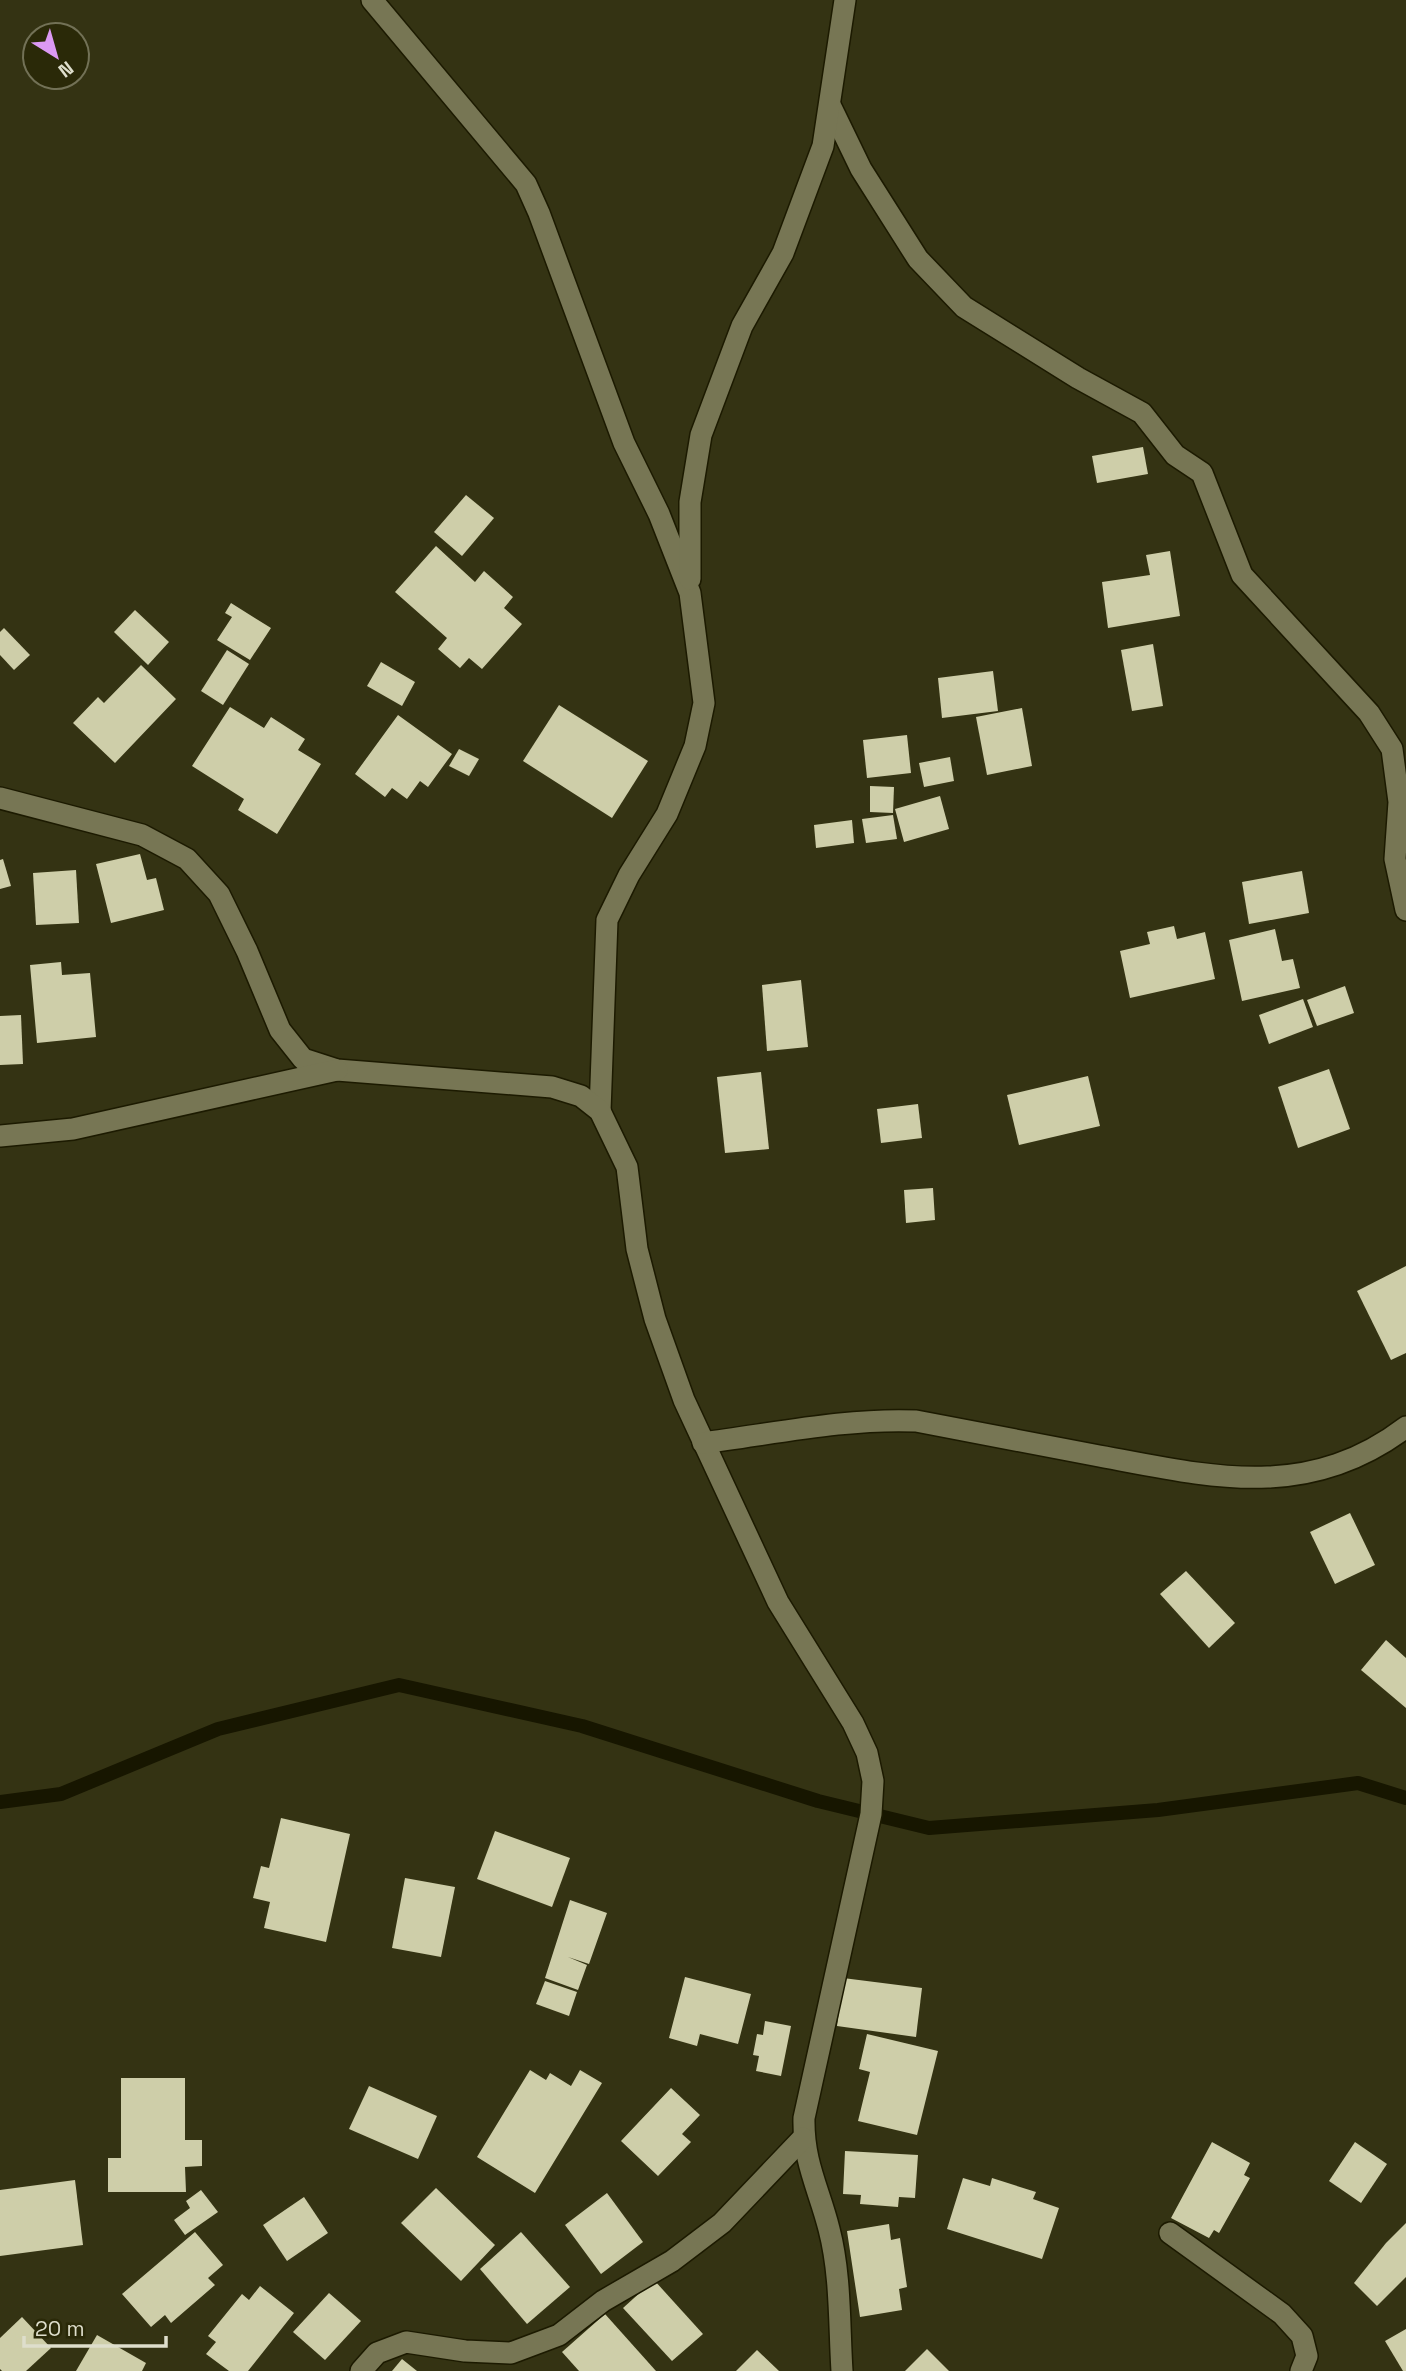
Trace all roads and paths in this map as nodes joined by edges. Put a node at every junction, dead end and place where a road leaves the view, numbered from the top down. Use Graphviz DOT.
graph roads {
  1 [pos="372,0"];
  2 [pos="845,0"];
  3 [pos="830,104"];
  4 [pos="691,593"];
  5 [pos="0,798"];
  6 [pos="1406,910"];
  7 [pos="337,1070"];
  8 [pos="600,1111"];
  9 [pos="0,1136"];
  10 [pos="1406,1427"];
  11 [pos="703,1443"];
  12 [pos="803,2138"];
  13 [pos="1170,2233"];
  14 [pos="361,2371"];
  15 [pos="842,2371"];
  16 [pos="1301,2371"];
  1 -- 4 [label="street"];
  2 -- 3 [label="street"];
  3 -- 4 [label="street"];
  3 -- 6 [label="street"];
  4 -- 8 [label="street"];
  5 -- 7 [label="street"];
  7 -- 8 [label="street"];
  7 -- 9 [label="street"];
  8 -- 11 [label="street"];
  10 -- 11 [label="street"];
  11 -- 12 [label="street"];
  12 -- 14 [label="street"];
  12 -- 15 [label="street"];
  13 -- 16 [label="street"];
}
